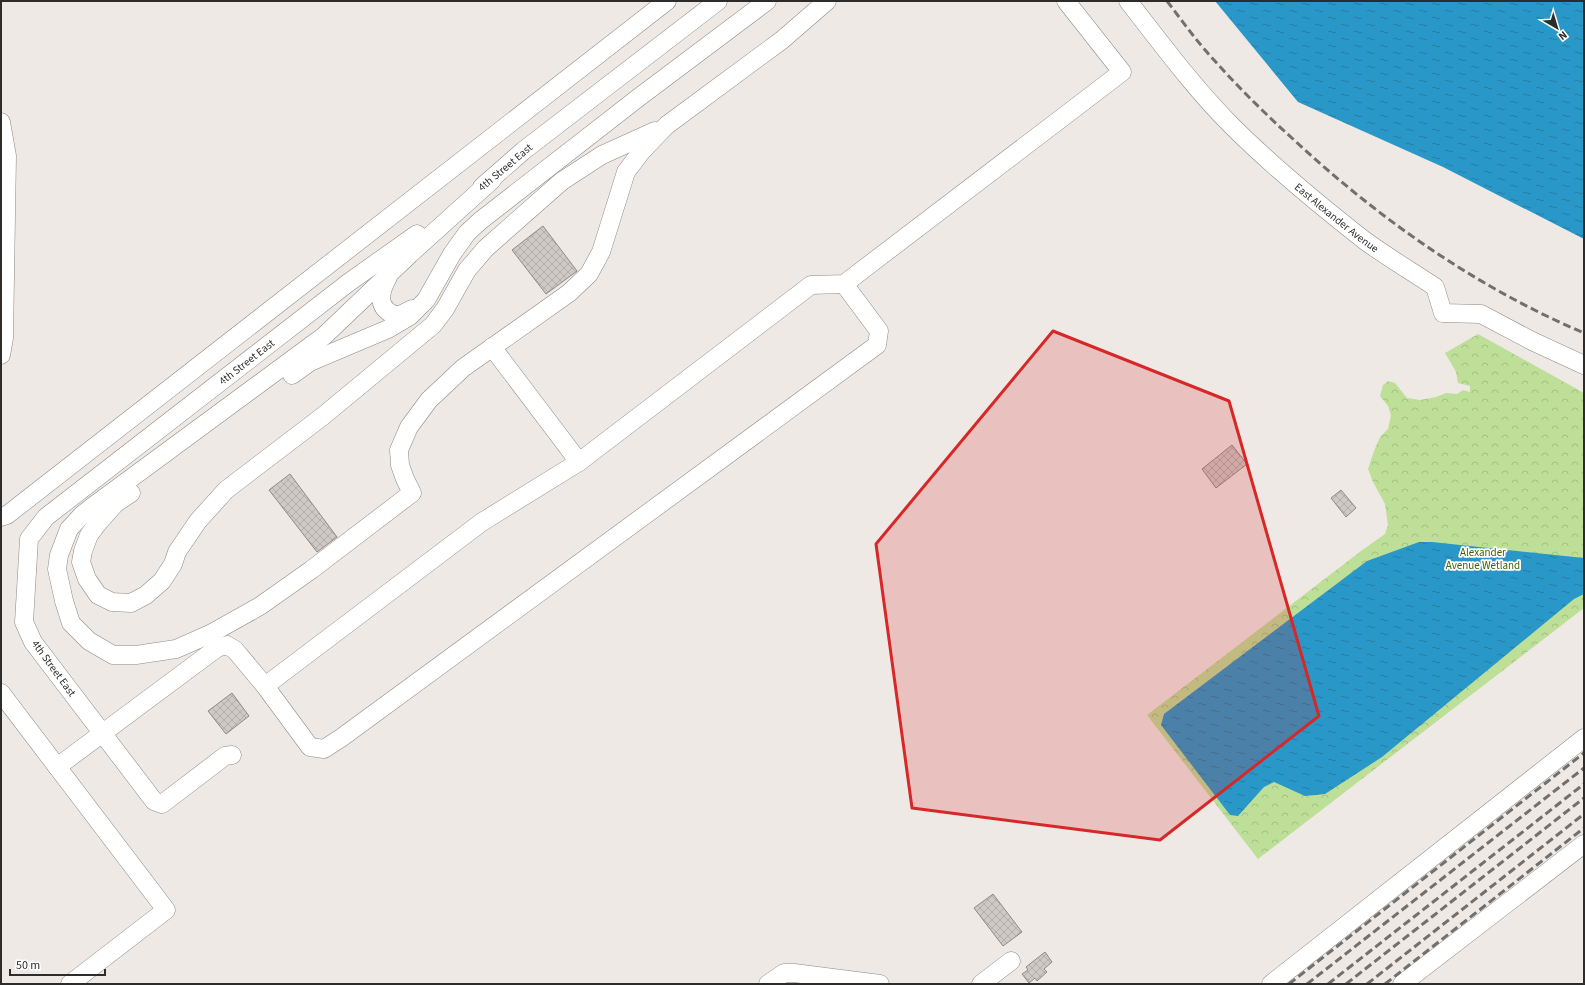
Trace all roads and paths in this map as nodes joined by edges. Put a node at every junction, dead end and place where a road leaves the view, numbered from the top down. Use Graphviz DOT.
graph roads {
  1 [pos="667,1"];
  2 [pos="718,1"];
  3 [pos="767,1"];
  4 [pos="827,1"];
  5 [pos="1066,1"];
  6 [pos="1128,1"];
  7 [pos="1,122"];
  8 [pos="668,124"];
  9 [pos="492,180"];
  10 [pos="392,271"];
  11 [pos="844,284"];
  12 [pos="426,300"];
  13 [pos="492,347"];
  14 [pos="1,355"];
  15 [pos="1584,365"];
  16 [pos="579,462"];
  17 [pos="1,517"];
  18 [pos="89,534"];
  19 [pos="59,555"];
  20 [pos="27,578"];
  21 [pos="265,686"];
  22 [pos="1,693"];
  23 [pos="102,733"];
  24 [pos="1584,738"];
  25 [pos="232,755"];
  26 [pos="57,766"];
  27 [pos="1584,844"];
  28 [pos="1010,961"];
  29 [pos="70,984"];
  30 [pos="768,984"];
  31 [pos="880,984"];
  32 [pos="981,984"];
  33 [pos="1271,984"];
  34 [pos="1402,984"];
  1 -- 17 [label="street"];
  2 -- 9 [label="street, 4th Street East"];
  3 -- 12 [label="street"];
  4 -- 8 [label="street"];
  5 -- 11 [label="street"];
  6 -- 15 [label="street, East Alexander Avenue"];
  7 -- 14 [label="street"];
  8 -- 13 [label="street"];
  8 -- 18 [label="street"];
  9 -- 10 [label="street"];
  9 -- 20 [label="street, 4th Street East"];
  10 -- 12 [label="street"];
  10 -- 19 [label="street"];
  11 -- 16 [label="street"];
  11 -- 21 [label="street"];
  12 -- 18 [label="street"];
  13 -- 16 [label="street"];
  13 -- 19 [label="street"];
  16 -- 21 [label="street"];
  18 -- 19 [label="street"];
  19 -- 20 [label="street"];
  20 -- 23 [label="street, 4th Street East"];
  21 -- 23 [label="street"];
  22 -- 26 [label="street"];
  23 -- 25 [label="street, 4th Street East"];
  23 -- 26 [label="street"];
  24 -- 33 [label="street"];
  26 -- 29 [label="street"];
  27 -- 34 [label="street"];
  28 -- 32 [label="street"];
  30 -- 31 [label="street"];
}
